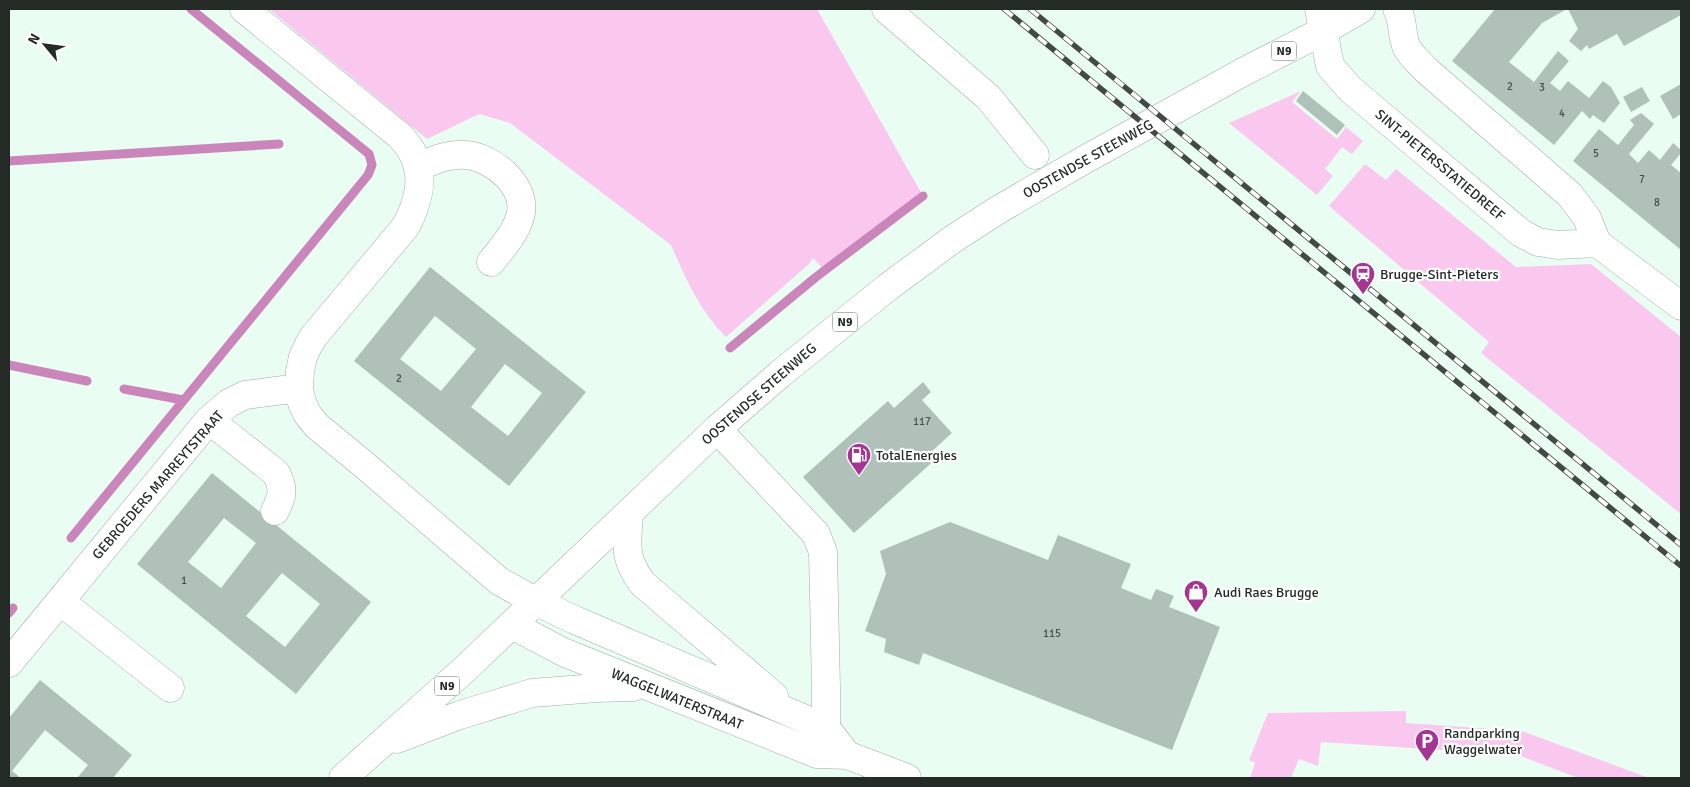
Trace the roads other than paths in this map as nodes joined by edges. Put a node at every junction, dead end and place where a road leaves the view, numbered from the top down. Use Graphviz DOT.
graph roads {
  1 [pos="244,9"];
  2 [pos="886,9"];
  3 [pos="1361,9"];
  4 [pos="1397,9"];
  5 [pos="1321,20"];
  6 [pos="1035,155"];
  7 [pos="418,167"];
  8 [pos="1597,243"];
  9 [pos="491,262"];
  10 [pos="1681,306"];
  11 [pos="299,388"];
  12 [pos="209,420"];
  13 [pos="717,430"];
  14 [pos="276,511"];
  15 [pos="629,514"];
  16 [pos="499,581"];
  17 [pos="60,601"];
  18 [pos="537,602"];
  19 [pos="512,625"];
  20 [pos="9,663"];
  21 [pos="645,686"];
  22 [pos="170,688"];
  23 [pos="798,716"];
  24 [pos="826,728"];
  25 [pos="381,745"];
  26 [pos="847,755"];
  27 [pos="343,778"];
  28 [pos="907,778"];
  1 -- 7 [label="main road"];
  2 -- 6 [label="main road"];
  3 -- 5 [label="main road, OOSTENDSE STEENWEG / N9"];
  4 -- 8 [label="main road"];
  5 -- 8 [label="main road, SINT-PIETERSSTATIEDREEF"];
  5 -- 13 [label="main road, OOSTENDSE STEENWEG / N9"];
  7 -- 9 [label="main road"];
  7 -- 11 [label="main road"];
  8 -- 10 [label="main road"];
  11 -- 12 [label="main road, GEBROEDERS MARREYTSTRAAT"];
  11 -- 16 [label="main road"];
  12 -- 14 [label="main road"];
  12 -- 17 [label="main road, GEBROEDERS MARREYTSTRAAT"];
  13 -- 15 [label="main road, OOSTENDSE STEENWEG / N9"];
  13 -- 24 [label="main road"];
  15 -- 18 [label="main road, OOSTENDSE STEENWEG / N9"];
  15 -- 23 [label="main road"];
  16 -- 18 [label="main road"];
  16 -- 19 [label="main road"];
  17 -- 20 [label="main road, GEBROEDERS MARREYTSTRAAT"];
  17 -- 22 [label="main road"];
  18 -- 19 [label="main road, OOSTENDSE STEENWEG / N9"];
  18 -- 23 [label="main road"];
  19 -- 21 [label="main road, WAGGELWATERSTRAAT"];
  19 -- 25 [label="main road, OOSTENDSE STEENWEG / N9"];
  21 -- 25 [label="main road"];
  21 -- 26 [label="main road, WAGGELWATERSTRAAT"];
  23 -- 24 [label="main road"];
  24 -- 26 [label="main road"];
  25 -- 27 [label="main road, OOSTENDSE STEENWEG / N9"];
  26 -- 28 [label="main road, WAGGELWATERSTRAAT"];
}
